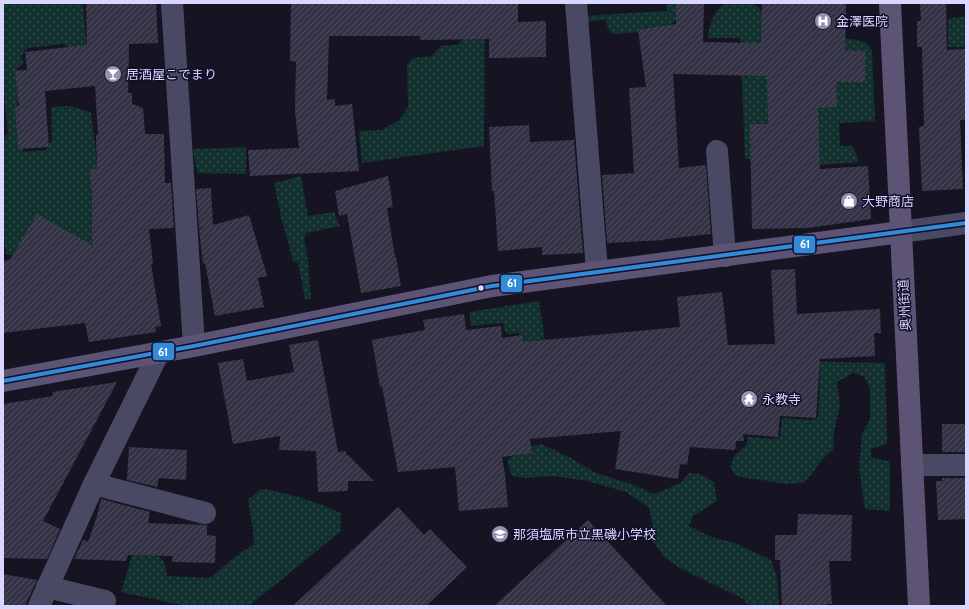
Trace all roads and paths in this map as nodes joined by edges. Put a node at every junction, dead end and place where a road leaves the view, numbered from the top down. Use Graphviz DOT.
graph roads {
  1 [pos="172,3"];
  2 [pos="576,3"];
  3 [pos="890,3"];
  4 [pos="717,151"];
  5 [pos="966,223"];
  6 [pos="901,232"];
  7 [pos="725,256"];
  8 [pos="597,271"];
  9 [pos="194,346"];
  10 [pos="159,352"];
  11 [pos="3,381"];
  12 [pos="912,465"];
  13 [pos="966,465"];
  14 [pos="94,484"];
  15 [pos="206,514"];
  16 [pos="43,597"];
  17 [pos="104,601"];
  18 [pos="919,606"];
  1 -- 9 [label="street"];
  2 -- 8 [label="street"];
  3 -- 6 [label="main road, 奥州街道"];
  4 -- 7 [label="street"];
  5 -- 6 [label="street"];
  6 -- 7 [label="main road"];
  6 -- 12 [label="main road, 奥州街道"];
  7 -- 8 [label="main road"];
  8 -- 9 [label="main road"];
  9 -- 10 [label="main road"];
  10 -- 11 [label="main road"];
  10 -- 14 [label="street"];
  12 -- 13 [label="street"];
  12 -- 18 [label="main road, 奥州街道"];
  14 -- 15 [label="street"];
  14 -- 16 [label="street"];
  16 -- 17 [label="street"];
}
